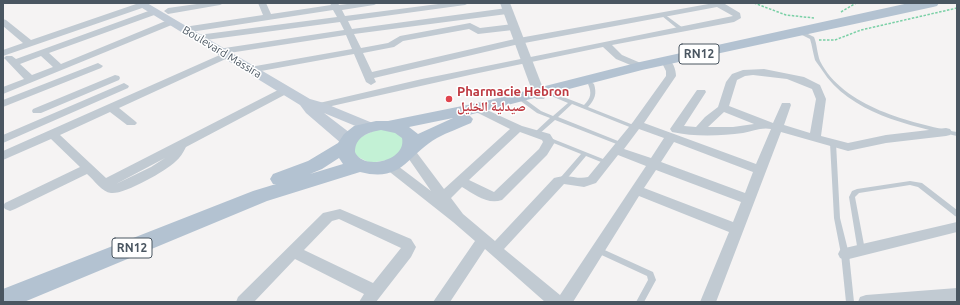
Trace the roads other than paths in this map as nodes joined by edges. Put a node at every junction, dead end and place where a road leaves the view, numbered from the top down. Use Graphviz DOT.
graph roads {
  1 [pos="220,3"];
  2 [pos="313,3"];
  3 [pos="374,3"];
  4 [pos="465,3"];
  5 [pos="140,4"];
  6 [pos="929,4"];
  7 [pos="335,6"];
  8 [pos="506,7"];
  9 [pos="265,10"];
  10 [pos="663,15"];
  11 [pos="168,17"];
  12 [pos="342,19"];
  13 [pos="3,22"];
  14 [pos="513,27"];
  15 [pos="681,29"];
  16 [pos="349,32"];
  17 [pos="806,35"];
  18 [pos="198,38"];
  19 [pos="519,41"];
  20 [pos="30,44"];
  21 [pos="605,44"];
  22 [pos="357,50"];
  23 [pos="3,53"];
  24 [pos="43,53"];
  25 [pos="224,53"];
  26 [pos="87,56"];
  27 [pos="526,60"];
  28 [pos="14,63"];
  29 [pos="667,63"];
  30 [pos="98,66"];
  31 [pos="640,66"];
  32 [pos="60,68"];
  33 [pos="250,70"];
  34 [pos="368,76"];
  35 [pos="115,78"];
  36 [pos="31,80"];
  37 [pos="591,84"];
  38 [pos="124,86"];
  39 [pos="286,90"];
  40 [pos="3,91"];
  41 [pos="701,92"];
  42 [pos="376,93"];
  43 [pos="543,94"];
  44 [pos="138,95"];
  45 [pos="21,97"];
  46 [pos="524,101"];
  47 [pos="572,102"];
  48 [pos="3,104"];
  49 [pos="312,106"];
  50 [pos="786,106"];
  51 [pos="111,107"];
  52 [pos="585,107"];
  53 [pos="723,108"];
  54 [pos="480,110"];
  55 [pos="37,111"];
  56 [pos="67,111"];
  57 [pos="553,117"];
  58 [pos="46,120"];
  59 [pos="78,122"];
  60 [pos="131,123"];
  61 [pos="636,125"];
  62 [pos="370,126"];
  63 [pos="393,126"];
  64 [pos="772,126"];
  65 [pos="518,128"];
  66 [pos="699,131"];
  67 [pos="674,133"];
  68 [pos="951,133"];
  69 [pos="53,134"];
  70 [pos="536,134"];
  71 [pos="815,138"];
  72 [pos="3,139"];
  73 [pos="548,139"];
  74 [pos="833,143"];
  75 [pos="346,144"];
  76 [pos="618,147"];
  77 [pos="411,149"];
  78 [pos="585,154"];
  79 [pos="3,156"];
  80 [pos="606,162"];
  81 [pos="654,164"];
  82 [pos="359,166"];
  83 [pos="390,166"];
  84 [pos="89,168"];
  85 [pos="759,170"];
  86 [pos="563,179"];
  87 [pos="460,181"];
  88 [pos="636,190"];
  89 [pos="259,192"];
  90 [pos="440,199"];
  91 [pos="748,199"];
  92 [pos="10,206"];
  93 [pos="957,214"];
  94 [pos="957,227"];
  95 [pos="736,230"];
  96 [pos="483,240"];
  97 [pos="495,250"];
  98 [pos="598,250"];
  99 [pos="861,250"];
  100 [pos="294,252"];
  101 [pos="845,254"];
  102 [pos="3,290"];
  103 [pos="957,295"];
  104 [pos="371,297"];
  105 [pos="3,300"];
  106 [pos="250,300"];
  107 [pos="441,302"];
  108 [pos="556,302"];
  109 [pos="564,302"];
  110 [pos="640,302"];
  111 [pos="708,302"];
  112 [pos="850,302"];
  113 [pos="866,302"];
  1 -- 11 [label="street"];
  2 -- 9 [label="street"];
  3 -- 7 [label="street"];
  4 -- 12 [label="street"];
  5 -- 11 [label="main road, Boulevard Massira"];
  5 -- 20 [label="street"];
  6 -- 17 [label="main road, RN12"];
  7 -- 9 [label="street"];
  7 -- 12 [label="street"];
  8 -- 14 [label="street"];
  8 -- 16 [label="street"];
  9 -- 11 [label="street"];
  10 -- 15 [label="lane"];
  10 -- 15 [label="street"];
  10 -- 19 [label="street"];
  11 -- 18 [label="main road, Boulevard Massira"];
  11 -- 24 [label="street"];
  11 -- 26 [label="street"];
  12 -- 16 [label="street"];
  12 -- 18 [label="street"];
  13 -- 20 [label="street"];
  14 -- 19 [label="street"];
  14 -- 22 [label="street"];
  15 -- 21 [label="street"];
  16 -- 22 [label="street"];
  16 -- 25 [label="street"];
  17 -- 29 [label="main road, RN12"];
  17 -- 68 [label="lane"];
  18 -- 25 [label="main road, Boulevard Massira"];
  19 -- 27 [label="street"];
  19 -- 34 [label="street"];
  20 -- 23 [label="street"];
  21 -- 27 [label="street"];
  21 -- 31 [label="street"];
  22 -- 33 [label="street"];
  22 -- 34 [label="street"];
  23 -- 28 [label="street"];
  24 -- 28 [label="street"];
  24 -- 32 [label="street"];
  25 -- 33 [label="main road, Boulevard Massira"];
  25 -- 44 [label="street"];
  26 -- 30 [label="street"];
  26 -- 32 [label="street"];
  27 -- 42 [label="street"];
  27 -- 43 [label="street"];
  28 -- 36 [label="street"];
  29 -- 31 [label="main road, RN12"];
  29 -- 37 [label="main road, RN12"];
  29 -- 61 [label="street"];
  30 -- 35 [label="street"];
  30 -- 45 [label="street"];
  31 -- 43 [label="main road, RN12"];
  32 -- 36 [label="street"];
  33 -- 39 [label="main road, Boulevard Massira"];
  34 -- 42 [label="street"];
  35 -- 38 [label="street"];
  35 -- 55 [label="street"];
  36 -- 40 [label="street"];
  37 -- 43 [label="main road, RN12"];
  37 -- 52 [label="lane"];
  38 -- 44 [label="street"];
  38 -- 56 [label="street"];
  39 -- 49 [label="main road, Boulevard Massira"];
  39 -- 84 [label="street"];
  41 -- 67 [label="street"];
  42 -- 49 [label="street"];
  43 -- 46 [label="main road, RN12"];
  43 -- 47 [label="lane"];
  43 -- 54 [label="main road, RN12"];
  44 -- 51 [label="street"];
  45 -- 48 [label="street"];
  45 -- 55 [label="street"];
  46 -- 54 [label="main road, RN12"];
  46 -- 57 [label="lane"];
  47 -- 52 [label="lane"];
  47 -- 57 [label="lane"];
  49 -- 62 [label="main road"];
  49 -- 75 [label="main road"];
  50 -- 64 [label="street"];
  51 -- 59 [label="street"];
  51 -- 60 [label="street"];
  52 -- 61 [label="lane"];
  53 -- 64 [label="street"];
  53 -- 66 [label="street"];
  53 -- 71 [label="street"];
  54 -- 63 [label="main road, RN12"];
  54 -- 65 [label="street"];
  54 -- 77 [label="main road, RN12"];
  55 -- 58 [label="street"];
  56 -- 58 [label="street"];
  56 -- 59 [label="street"];
  57 -- 70 [label="lane"];
  57 -- 76 [label="lane"];
  58 -- 72 [label="street"];
  59 -- 69 [label="street"];
  61 -- 67 [label="street"];
  61 -- 76 [label="street"];
  62 -- 63 [label="main road, RN12"];
  62 -- 75 [label="main road, RN12"];
  63 -- 77 [label="main road, RN12"];
  64 -- 66 [label="street"];
  64 -- 71 [label="street"];
  64 -- 85 [label="street"];
  65 -- 70 [label="street"];
  65 -- 87 [label="street"];
  66 -- 67 [label="street"];
  67 -- 81 [label="street"];
  67 -- 85 [label="street"];
  68 -- 74 [label="street"];
  69 -- 79 [label="street"];
  69 -- 84 [label="street"];
  70 -- 73 [label="street"];
  71 -- 74 [label="street"];
  73 -- 78 [label="lane"];
  73 -- 87 [label="street"];
  74 -- 101 [label="lane"];
  75 -- 82 [label="main road"];
  75 -- 89 [label="main road, RN12"];
  76 -- 80 [label="street"];
  76 -- 81 [label="street"];
  77 -- 83 [label="main road, RN12"];
  77 -- 90 [label="street"];
  78 -- 80 [label="lane"];
  78 -- 86 [label="lane"];
  80 -- 86 [label="street"];
  81 -- 88 [label="street"];
  81 -- 91 [label="street"];
  82 -- 83 [label="main road, RN12"];
  82 -- 89 [label="main road, RN12"];
  83 -- 90 [label="street"];
  84 -- 92 [label="street"];
  85 -- 91 [label="street"];
  86 -- 97 [label="street"];
  87 -- 90 [label="street"];
  88 -- 95 [label="street"];
  88 -- 98 [label="street"];
  89 -- 102 [label="main road, RN12"];
  89 -- 105 [label="main road, RN12"];
  90 -- 96 [label="street"];
  91 -- 95 [label="street"];
  93 -- 99 [label="lane"];
  94 -- 99 [label="street"];
  95 -- 111 [label="street"];
  96 -- 97 [label="street"];
  96 -- 107 [label="street"];
  97 -- 108 [label="street"];
  98 -- 109 [label="street"];
  98 -- 110 [label="lane"];
  99 -- 101 [label="street"];
  100 -- 104 [label="street"];
  100 -- 104 [label="street"];
  100 -- 106 [label="street"];
  101 -- 112 [label="lane"];
  103 -- 113 [label="street"];
}
